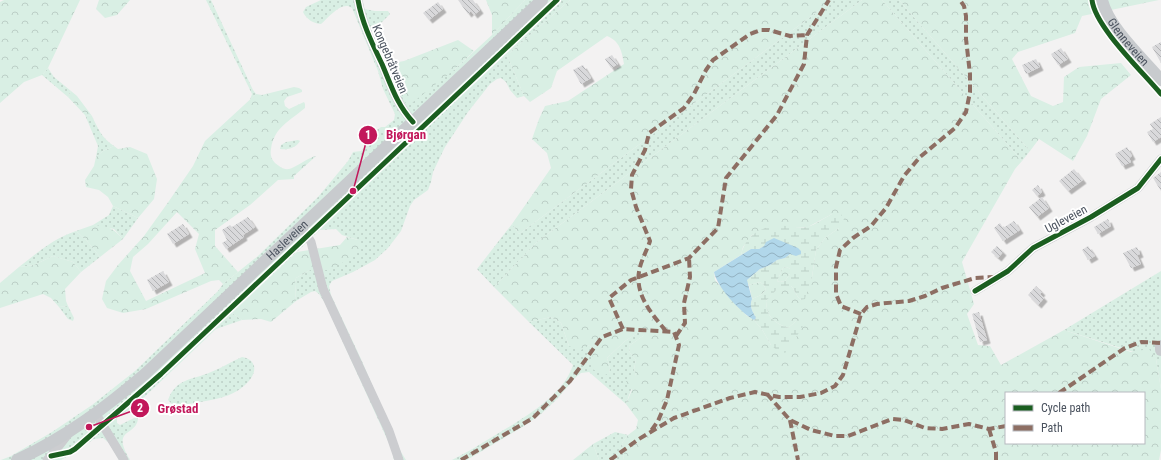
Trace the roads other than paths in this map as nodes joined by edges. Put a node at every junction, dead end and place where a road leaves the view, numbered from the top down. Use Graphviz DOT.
graph roads {
  1 [pos="358,0"];
  2 [pos="542,0"];
  3 [pos="1102,0"];
  4 [pos="1161,80"];
  5 [pos="412,122"];
  6 [pos="1161,159"];
  7 [pos="302,227"];
  8 [pos="975,291"];
  9 [pos="1161,346"];
  10 [pos="1161,350"];
  11 [pos="96,414"];
  12 [pos="70,432"];
  13 [pos="399,458"];
  14 [pos="18,460"];
  15 [pos="47,460"];
  16 [pos="124,460"];
  1 -- 5 [label="street, Kongebråtveien"];
  2 -- 5 [label="main road, Hasleveien"];
  3 -- 4 [label="main road, Glenneveien"];
  5 -- 7 [label="main road, Hasleveien"];
  6 -- 8 [label="street, Ugleveien"];
  7 -- 11 [label="main road, Hasleveien"];
  7 -- 13 [label="street, Hasleveien"];
  9 -- 10 [label="main road"];
  11 -- 12 [label="main road, Hasleveien"];
  11 -- 16 [label="street"];
  12 -- 14 [label="main road, Hasleveien"];
  12 -- 15 [label="street"];
}
